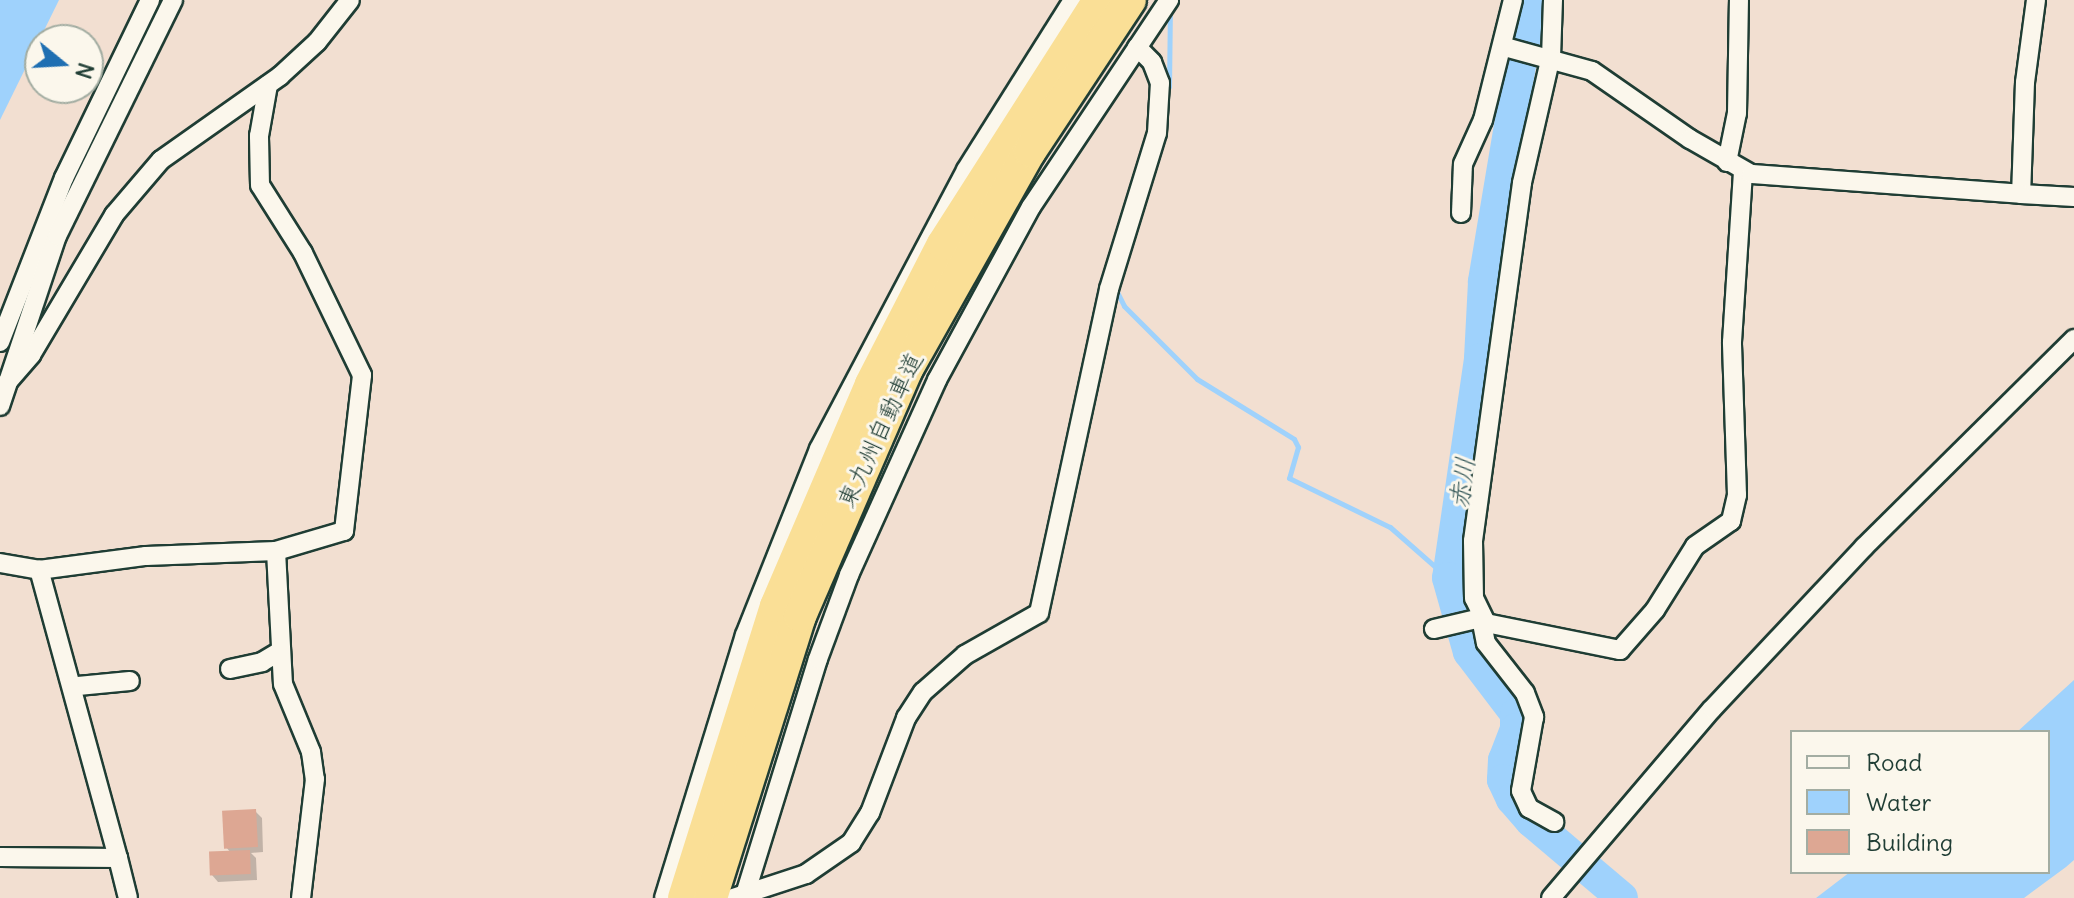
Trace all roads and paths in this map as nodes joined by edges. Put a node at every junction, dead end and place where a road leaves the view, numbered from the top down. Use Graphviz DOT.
graph roads {
  1 [pos="150,0"];
  2 [pos="173,0"];
  3 [pos="350,0"];
  4 [pos="1073,0"];
  5 [pos="1099,0"];
  6 [pos="1130,0"];
  7 [pos="1169,0"];
  8 [pos="1513,0"];
  9 [pos="1553,0"];
  10 [pos="1739,0"];
  11 [pos="2036,0"];
  12 [pos="1137,47"];
  13 [pos="1505,47"];
  14 [pos="1551,56"];
  15 [pos="268,85"];
  16 [pos="1735,166"];
  17 [pos="2021,194"];
  18 [pos="2074,197"];
  19 [pos="1461,213"];
  20 [pos="2074,339"];
  21 [pos="0,342"];
  22 [pos="5,385"];
  23 [pos="0,406"];
  24 [pos="276,551"];
  25 [pos="0,563"];
  26 [pos="39,570"];
  27 [pos="1481,618"];
  28 [pos="1434,629"];
  29 [pos="280,651"];
  30 [pos="230,669"];
  31 [pos="130,681"];
  32 [pos="78,686"];
  33 [pos="1554,822"];
  34 [pos="0,857"];
  35 [pos="118,858"];
  36 [pos="741,897"];
  37 [pos="128,898"];
  38 [pos="301,898"];
  39 [pos="664,898"];
  40 [pos="684,898"];
  41 [pos="711,898"];
  42 [pos="1551,898"];
  1 -- 21 [label="street"];
  2 -- 22 [label="street"];
  3 -- 15 [label="street"];
  4 -- 39 [label="street"];
  5 -- 40 [label="highway, 東九州自動車道"];
  6 -- 41 [label="highway, 東九州自動車道"];
  7 -- 12 [label="street"];
  8 -- 13 [label="street"];
  9 -- 14 [label="street"];
  10 -- 16 [label="street"];
  11 -- 17 [label="street"];
  12 -- 36 [label="street"];
  12 -- 36 [label="street"];
  13 -- 14 [label="street"];
  13 -- 19 [label="street"];
  14 -- 16 [label="street"];
  14 -- 27 [label="street"];
  15 -- 22 [label="street"];
  15 -- 24 [label="street"];
  16 -- 17 [label="street"];
  16 -- 27 [label="street"];
  17 -- 18 [label="street"];
  20 -- 42 [label="street"];
  22 -- 23 [label="street"];
  24 -- 26 [label="street"];
  24 -- 29 [label="street"];
  25 -- 26 [label="street"];
  26 -- 35 [label="street"];
  27 -- 28 [label="street"];
  27 -- 33 [label="street"];
  29 -- 30 [label="street"];
  29 -- 38 [label="street"];
  31 -- 32 [label="street"];
  34 -- 35 [label="street"];
  35 -- 37 [label="street"];
}
